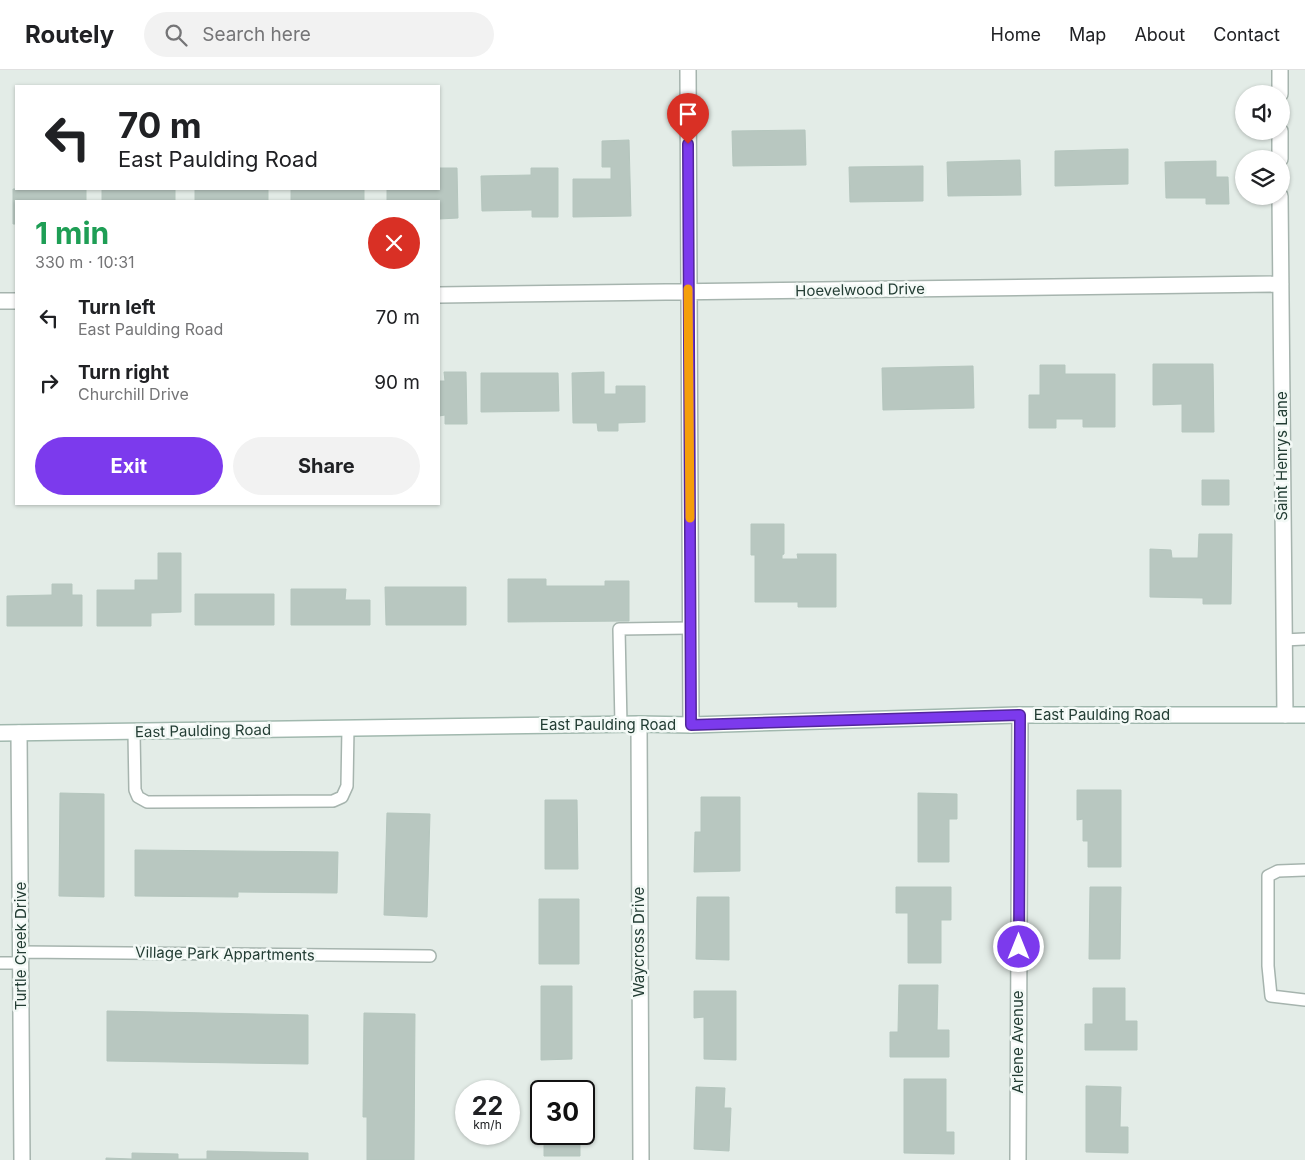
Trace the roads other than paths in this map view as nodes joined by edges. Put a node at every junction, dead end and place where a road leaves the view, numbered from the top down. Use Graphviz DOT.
graph roads {
  1 [pos="688,70"];
  2 [pos="1280,70"];
  3 [pos="1280,85"];
  4 [pos="1280,205"];
  5 [pos="1281,284"];
  6 [pos="688,293"];
  7 [pos="440,295"];
  8 [pos="0,301"];
  9 [pos="15,301"];
  10 [pos="690,628"];
  11 [pos="1305,639"];
  12 [pos="1283,640"];
  13 [pos="1020,715"];
  14 [pos="1285,715"];
  15 [pos="1305,715"];
  16 [pos="620,724"];
  17 [pos="639,724"];
  18 [pos="691,725"];
  19 [pos="348,728"];
  20 [pos="0,733"];
  21 [pos="20,733"];
  22 [pos="134,733"];
  23 [pos="1305,870"];
  24 [pos="430,956"];
  25 [pos="21,958"];
  26 [pos="0,963"];
  27 [pos="1305,1000"];
  28 [pos="22,1160"];
  29 [pos="641,1160"];
  30 [pos="1018,1160"];
  1 -- 6 [label="street"];
  2 -- 3 [label="street"];
  4 -- 5 [label="street, Saint Henrys Lane"];
  5 -- 6 [label="street, Hoevelwood Drive"];
  5 -- 12 [label="street, Saint Henrys Lane"];
  6 -- 7 [label="street, Hoevelwood Drive"];
  6 -- 10 [label="street"];
  8 -- 9 [label="street"];
  10 -- 16 [label="lane"];
  10 -- 18 [label="street"];
  11 -- 12 [label="lane"];
  12 -- 14 [label="street, Saint Henrys Lane"];
  13 -- 14 [label="street, East Paulding Road"];
  13 -- 18 [label="street, East Paulding Road"];
  13 -- 30 [label="street, Arlene Avenue"];
  14 -- 15 [label="street, East Paulding Road"];
  16 -- 17 [label="street, East Paulding Road"];
  16 -- 19 [label="street, East Paulding Road"];
  17 -- 18 [label="street, East Paulding Road"];
  17 -- 29 [label="street, Waycross Drive"];
  19 -- 22 [label="street, East Paulding Road"];
  19 -- 22 [label="lane"];
  20 -- 21 [label="street, East Paulding Road"];
  21 -- 22 [label="street, East Paulding Road"];
  21 -- 25 [label="street, Turtle Creek Drive"];
  23 -- 27 [label="lane"];
  24 -- 25 [label="lane, Village Park Appartments"];
  25 -- 26 [label="lane, Village Park Appartments"];
  25 -- 28 [label="street, Turtle Creek Drive"];
}
